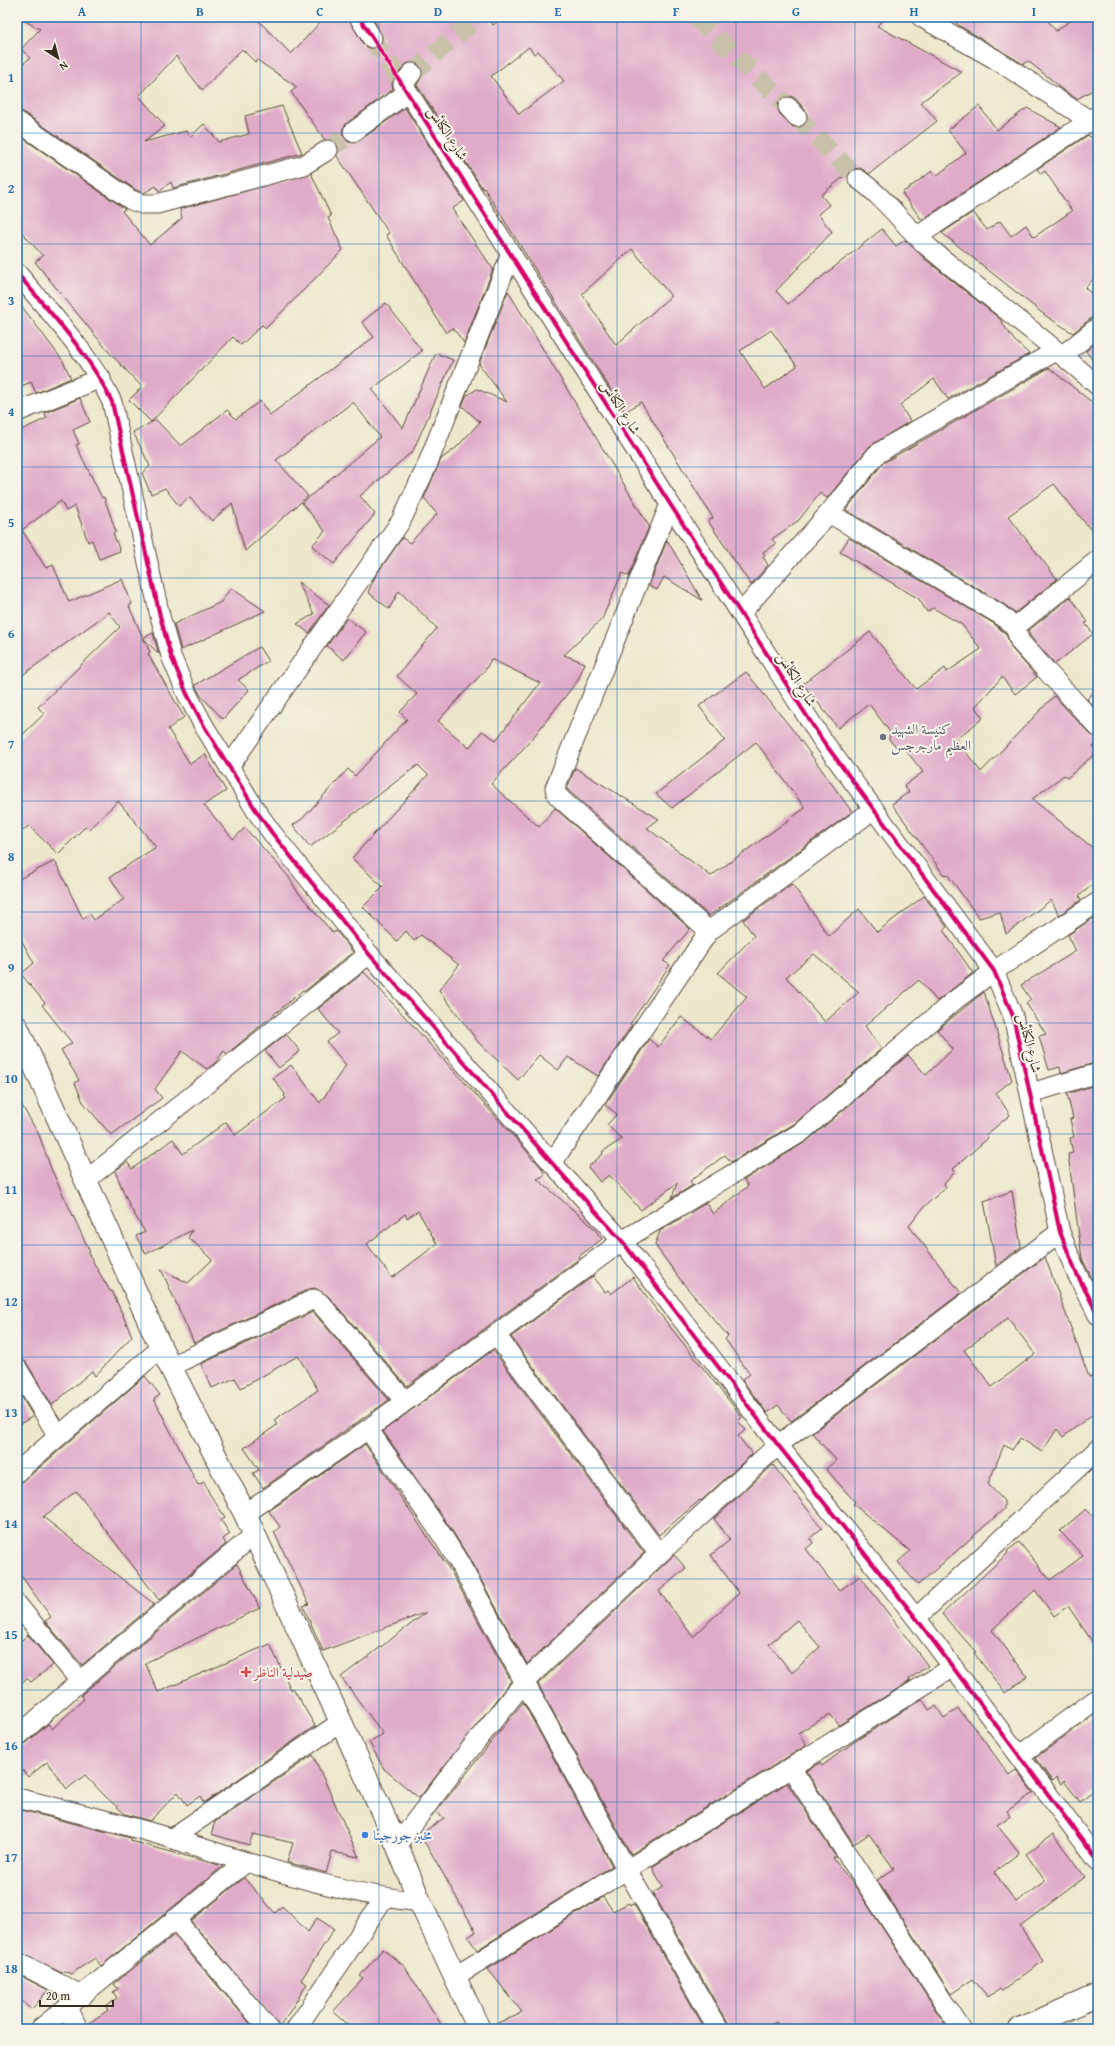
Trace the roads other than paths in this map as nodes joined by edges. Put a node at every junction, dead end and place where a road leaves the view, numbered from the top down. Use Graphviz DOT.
graph roads {
  1 [pos="359,17"];
  2 [pos="924,18"];
  3 [pos="372,38"];
  4 [pos="1095,120"];
  5 [pos="17,121"];
  6 [pos="353,132"];
  7 [pos="328,150"];
  8 [pos="858,179"];
  9 [pos="918,236"];
  10 [pos="512,254"];
  11 [pos="17,273"];
  12 [pos="1098,327"];
  13 [pos="1060,353"];
  14 [pos="101,378"];
  15 [pos="1098,386"];
  16 [pos="17,412"];
  17 [pos="670,504"];
  18 [pos="829,513"];
  19 [pos="1098,560"];
  20 [pos="742,613"];
  21 [pos="1015,627"];
  22 [pos="1098,727"];
  23 [pos="229,767"];
  24 [pos="874,809"];
  25 [pos="1098,902"];
  26 [pos="710,931"];
  27 [pos="369,954"];
  28 [pos="994,971"];
  29 [pos="17,1027"];
  30 [pos="1098,1073"];
  31 [pos="1031,1093"];
  32 [pos="552,1164"];
  33 [pos="85,1181"];
  34 [pos="1060,1232"];
  35 [pos="622,1241"];
  36 [pos="1098,1315"];
  37 [pos="496,1335"];
  38 [pos="166,1357"];
  39 [pos="17,1368"];
  40 [pos="406,1401"];
  41 [pos="368,1429"];
  42 [pos="58,1436"];
  43 [pos="778,1445"];
  44 [pos="1098,1449"];
  45 [pos="17,1472"];
  46 [pos="245,1514"];
  47 [pos="254,1535"];
  48 [pos="659,1554"];
  49 [pos="17,1604"];
  50 [pos="916,1618"];
  51 [pos="953,1667"];
  52 [pos="80,1681"];
  53 [pos="525,1681"];
  54 [pos="1098,1698"];
  55 [pos="341,1722"];
  56 [pos="17,1737"];
  57 [pos="1020,1755"];
  58 [pos="791,1768"];
  59 [pos="17,1798"];
  60 [pos="172,1838"];
  61 [pos="397,1844"];
  62 [pos="1098,1861"];
  63 [pos="245,1863"];
  64 [pos="627,1870"];
  65 [pos="384,1898"];
  66 [pos="420,1902"];
  67 [pos="175,1920"];
  68 [pos="17,1962"];
  69 [pos="454,1977"];
  70 [pos="1098,1995"];
  71 [pos="83,1996"];
  72 [pos="68,2008"];
  73 [pos="40,2029"];
  74 [pos="78,2029"];
  75 [pos="269,2029"];
  76 [pos="296,2029"];
  77 [pos="479,2029"];
  78 [pos="718,2029"];
  79 [pos="961,2029"];
  80 [pos="1020,2029"];
  1 -- 3 [label="street"];
  2 -- 4 [label="street"];
  4 -- 9 [label="street"];
  5 -- 7 [label="street"];
  6 -- 10 [label="street, شارع الكنائس"];
  8 -- 9 [label="street"];
  9 -- 13 [label="street"];
  10 -- 17 [label="street, شارع الكنائس"];
  10 -- 23 [label="street"];
  11 -- 14 [label="street"];
  12 -- 13 [label="street"];
  13 -- 15 [label="street"];
  13 -- 18 [label="street"];
  14 -- 16 [label="street"];
  14 -- 23 [label="street"];
  17 -- 20 [label="street, شارع الكنائس"];
  17 -- 26 [label="street"];
  18 -- 20 [label="street"];
  18 -- 21 [label="street"];
  19 -- 21 [label="street"];
  20 -- 24 [label="street, شارع الكنائس"];
  21 -- 22 [label="street"];
  23 -- 27 [label="street"];
  24 -- 26 [label="street"];
  24 -- 28 [label="street, شارع الكنائس"];
  25 -- 28 [label="street"];
  26 -- 32 [label="street"];
  27 -- 32 [label="street"];
  27 -- 33 [label="street"];
  28 -- 31 [label="street, شارع الكنائس"];
  28 -- 35 [label="street"];
  29 -- 33 [label="street"];
  30 -- 31 [label="street"];
  31 -- 34 [label="street, شارع الكنائس"];
  32 -- 35 [label="street"];
  33 -- 38 [label="street"];
  34 -- 36 [label="street, شارع الكنائس"];
  34 -- 43 [label="street"];
  35 -- 37 [label="street"];
  35 -- 43 [label="street"];
  37 -- 40 [label="street"];
  37 -- 48 [label="street"];
  38 -- 40 [label="street"];
  38 -- 42 [label="street"];
  38 -- 46 [label="street"];
  39 -- 42 [label="street"];
  40 -- 41 [label="street"];
  41 -- 46 [label="street"];
  41 -- 53 [label="street"];
  42 -- 45 [label="street"];
  43 -- 48 [label="street"];
  43 -- 50 [label="street"];
  44 -- 50 [label="street"];
  46 -- 47 [label="street"];
  47 -- 52 [label="street"];
  47 -- 55 [label="street"];
  48 -- 53 [label="street"];
  49 -- 52 [label="street"];
  50 -- 51 [label="street"];
  51 -- 57 [label="street"];
  51 -- 58 [label="street"];
  52 -- 56 [label="street"];
  53 -- 61 [label="street"];
  53 -- 64 [label="street"];
  54 -- 57 [label="street"];
  55 -- 60 [label="street"];
  55 -- 61 [label="street"];
  57 -- 62 [label="street"];
  58 -- 64 [label="street"];
  58 -- 79 [label="street"];
  59 -- 60 [label="street"];
  60 -- 63 [label="street"];
  61 -- 66 [label="street"];
  63 -- 65 [label="street"];
  63 -- 67 [label="street"];
  64 -- 69 [label="street"];
  64 -- 78 [label="street"];
  65 -- 66 [label="street"];
  65 -- 76 [label="street"];
  66 -- 69 [label="street"];
  67 -- 71 [label="street"];
  67 -- 75 [label="street"];
  68 -- 71 [label="street"];
  69 -- 77 [label="street"];
  70 -- 80 [label="street"];
  71 -- 72 [label="street"];
  72 -- 73 [label="street"];
  72 -- 74 [label="street"];
}
